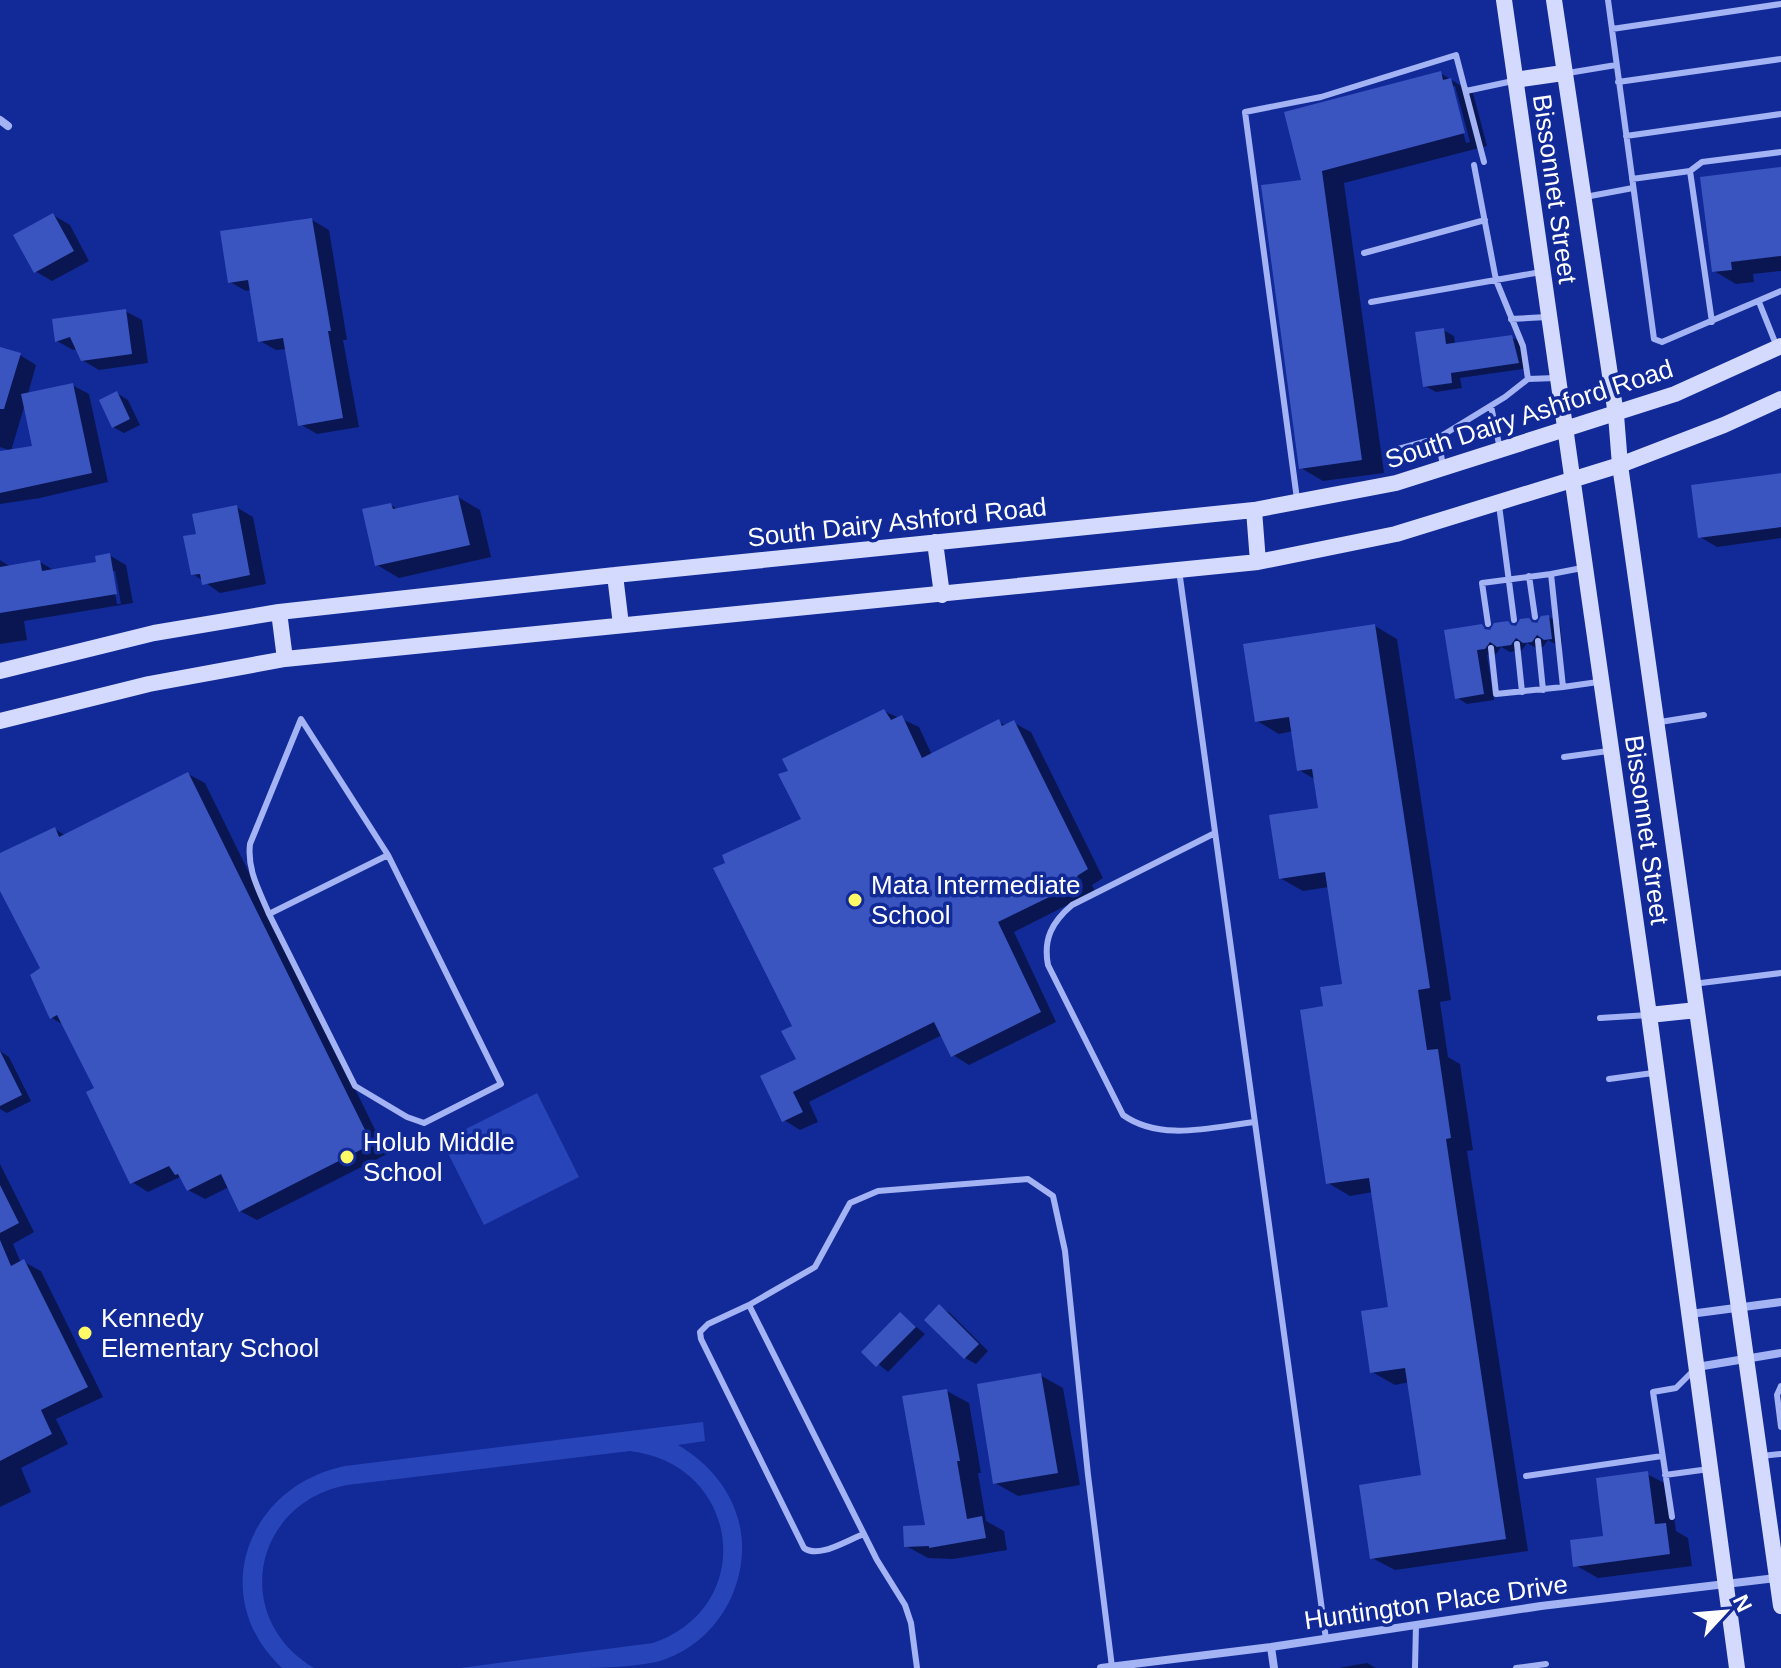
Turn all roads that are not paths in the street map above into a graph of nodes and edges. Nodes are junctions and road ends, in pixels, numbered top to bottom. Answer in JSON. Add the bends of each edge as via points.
{"nodes":[{"id":1,"x":1504,"y":0,"type":"edge"},
{"id":2,"x":1554,"y":0,"type":"edge"},
{"id":3,"x":1608,"y":0,"type":"edge"},
{"id":4,"x":1781,"y":4,"type":"edge"},
{"id":5,"x":1612,"y":29,"type":"junction"},
{"id":6,"x":1781,"y":59,"type":"edge"},
{"id":7,"x":1616,"y":65,"type":"junction"},
{"id":8,"x":1563,"y":73,"type":"junction"},
{"id":9,"x":1515,"y":80,"type":"junction"},
{"id":10,"x":1618,"y":82,"type":"junction"},
{"id":11,"x":1466,"y":91,"type":"junction"},
{"id":12,"x":1781,"y":114,"type":"edge"},
{"id":13,"x":0,"y":120,"type":"edge"},
{"id":14,"x":8,"y":126,"type":"dead end"},
{"id":15,"x":1626,"y":136,"type":"junction"},
{"id":16,"x":1781,"y":152,"type":"edge"},
{"id":17,"x":1484,"y":162,"type":"dead end"},
{"id":18,"x":1474,"y":165,"type":"dead end"},
{"id":19,"x":1690,"y":171,"type":"junction"},
{"id":20,"x":1632,"y":179,"type":"junction"},
{"id":21,"x":1633,"y":188,"type":"junction"},
{"id":22,"x":1583,"y":197,"type":"junction"},
{"id":23,"x":1485,"y":220,"type":"junction"},
{"id":24,"x":1364,"y":253,"type":"dead end"},
{"id":25,"x":1542,"y":272,"type":"junction"},
{"id":26,"x":1496,"y":280,"type":"junction"},
{"id":27,"x":1781,"y":291,"type":"edge"},
{"id":28,"x":1371,"y":302,"type":"dead end"},
{"id":29,"x":1759,"y":302,"type":"junction"},
{"id":30,"x":1548,"y":317,"type":"junction"},
{"id":31,"x":1511,"y":319,"type":"junction"},
{"id":32,"x":1712,"y":322,"type":"junction"},
{"id":33,"x":1780,"y":352,"type":"edge"},
{"id":34,"x":1557,"y":378,"type":"junction"},
{"id":35,"x":1528,"y":379,"type":"junction"},
{"id":36,"x":1781,"y":399,"type":"edge"},
{"id":37,"x":1491,"y":406,"type":"junction"},
{"id":38,"x":1616,"y":415,"type":"junction"},
{"id":39,"x":1565,"y":430,"type":"junction"},
{"id":40,"x":1438,"y":438,"type":"junction"},
{"id":41,"x":1500,"y":450,"type":"junction"},
{"id":42,"x":1391,"y":451,"type":"dead end"},
{"id":43,"x":1620,"y":465,"type":"junction"},
{"id":44,"x":1443,"y":468,"type":"junction"},
{"id":45,"x":1573,"y":479,"type":"junction"},
{"id":46,"x":1499,"y":501,"type":"junction"},
{"id":47,"x":1297,"y":503,"type":"junction"},
{"id":48,"x":1254,"y":510,"type":"junction"},
{"id":49,"x":935,"y":542,"type":"junction"},
{"id":50,"x":1258,"y":562,"type":"junction"},
{"id":51,"x":1585,"y":568,"type":"junction"},
{"id":52,"x":1179,"y":570,"type":"junction"},
{"id":53,"x":1551,"y":574,"type":"junction"},
{"id":54,"x":615,"y":575,"type":"junction"},
{"id":55,"x":1529,"y":576,"type":"junction"},
{"id":56,"x":1509,"y":579,"type":"junction"},
{"id":57,"x":942,"y":595,"type":"junction"},
{"id":58,"x":279,"y":612,"type":"junction"},
{"id":59,"x":1535,"y":617,"type":"dead end"},
{"id":60,"x":1514,"y":620,"type":"dead end"},
{"id":61,"x":1488,"y":624,"type":"dead end"},
{"id":62,"x":621,"y":625,"type":"junction"},
{"id":63,"x":1538,"y":641,"type":"dead end"},
{"id":64,"x":1517,"y":644,"type":"dead end"},
{"id":65,"x":1491,"y":648,"type":"dead end"},
{"id":66,"x":285,"y":659,"type":"junction"},
{"id":67,"x":0,"y":671,"type":"edge"},
{"id":68,"x":1601,"y":682,"type":"junction"},
{"id":69,"x":1563,"y":687,"type":"junction"},
{"id":70,"x":1543,"y":690,"type":"junction"},
{"id":71,"x":1522,"y":692,"type":"junction"},
{"id":72,"x":1704,"y":715,"type":"dead end"},
{"id":73,"x":0,"y":721,"type":"edge"},
{"id":74,"x":1656,"y":722,"type":"junction"},
{"id":75,"x":1611,"y":751,"type":"junction"},
{"id":76,"x":1564,"y":757,"type":"dead end"},
{"id":77,"x":1215,"y":833,"type":"junction"},
{"id":78,"x":388,"y":855,"type":"junction"},
{"id":79,"x":269,"y":914,"type":"junction"},
{"id":80,"x":1781,"y":973,"type":"edge"},
{"id":81,"x":1693,"y":984,"type":"junction"},
{"id":82,"x":1697,"y":1010,"type":"junction"},
{"id":83,"x":1649,"y":1015,"type":"junction"},
{"id":84,"x":1600,"y":1018,"type":"dead end"},
{"id":85,"x":1657,"y":1073,"type":"junction"},
{"id":86,"x":1609,"y":1079,"type":"dead end"},
{"id":87,"x":1255,"y":1122,"type":"junction"},
{"id":88,"x":1781,"y":1302,"type":"edge"},
{"id":89,"x":749,"y":1305,"type":"junction"},
{"id":90,"x":1738,"y":1308,"type":"junction"},
{"id":91,"x":1690,"y":1314,"type":"junction"},
{"id":92,"x":1781,"y":1353,"type":"edge"},
{"id":93,"x":1746,"y":1359,"type":"junction"},
{"id":94,"x":1697,"y":1367,"type":"junction"},
{"id":95,"x":1781,"y":1386,"type":"edge"},
{"id":96,"x":1781,"y":1427,"type":"edge"},
{"id":97,"x":1781,"y":1454,"type":"edge"},
{"id":98,"x":1662,"y":1456,"type":"junction"},
{"id":99,"x":1761,"y":1456,"type":"junction"},
{"id":100,"x":1711,"y":1469,"type":"junction"},
{"id":101,"x":1665,"y":1475,"type":"junction"},
{"id":102,"x":1526,"y":1476,"type":"dead end"},
{"id":103,"x":1774,"y":1501,"type":"edge"},
{"id":104,"x":1672,"y":1517,"type":"dead end"},
{"id":105,"x":864,"y":1534,"type":"junction"},
{"id":106,"x":1778,"y":1554,"type":"edge"},
{"id":107,"x":1777,"y":1578,"type":"junction"},
{"id":108,"x":1726,"y":1584,"type":"junction"},
{"id":109,"x":1781,"y":1606,"type":"edge"},
{"id":110,"x":1416,"y":1625,"type":"junction"},
{"id":111,"x":1326,"y":1639,"type":"junction"},
{"id":112,"x":1271,"y":1647,"type":"junction"},
{"id":113,"x":1546,"y":1664,"type":"dead end"},
{"id":114,"x":1112,"y":1667,"type":"edge"},
{"id":115,"x":917,"y":1668,"type":"edge"},
{"id":116,"x":1101,"y":1668,"type":"edge"},
{"id":117,"x":1274,"y":1668,"type":"edge"},
{"id":118,"x":1415,"y":1668,"type":"edge"},
{"id":119,"x":1516,"y":1668,"type":"edge"},
{"id":120,"x":1737,"y":1668,"type":"edge"}],
"edges":[{"from":1,"to":9,"type":"main road","name":"Bissonnet Street"},
{"from":2,"to":8,"type":"main road","name":"Bissonnet Street"},
{"from":3,"to":5,"type":"lane"},
{"from":4,"to":5,"type":"lane"},
{"from":5,"to":7,"type":"lane"},
{"from":6,"to":10,"type":"lane"},
{"from":7,"to":8,"type":"lane"},
{"from":7,"to":10,"type":"lane"},
{"from":8,"to":9,"type":"main road"},
{"from":8,"to":22,"type":"main road","name":"Bissonnet Street"},
{"from":9,"to":11,"type":"lane"},
{"from":9,"to":25,"type":"main road","name":"Bissonnet Street"},
{"from":10,"to":15,"type":"lane"},
{"from":11,"to":17,"type":"lane"},
{"from":11,"to":47,"type":"lane","via":[[1456,55],[1321,97],[1245,112]]},
{"from":12,"to":15,"type":"lane"},
{"from":13,"to":14,"type":"street"},
{"from":15,"to":20,"type":"lane"},
{"from":16,"to":19,"type":"lane","via":[[1702,162]]},
{"from":18,"to":23,"type":"lane"},
{"from":19,"to":20,"type":"lane"},
{"from":19,"to":32,"type":"lane"},
{"from":20,"to":21,"type":"lane"},
{"from":21,"to":22,"type":"lane"},
{"from":21,"to":32,"type":"lane","via":[[1654,339],[1662,342]]},
{"from":22,"to":38,"type":"main road","name":"Bissonnet Street"},
{"from":23,"to":24,"type":"lane"},
{"from":23,"to":26,"type":"lane"},
{"from":25,"to":26,"type":"lane"},
{"from":25,"to":30,"type":"main road","name":"Bissonnet Street"},
{"from":26,"to":28,"type":"lane"},
{"from":26,"to":31,"type":"lane"},
{"from":27,"to":29,"type":"lane"},
{"from":29,"to":32,"type":"lane"},
{"from":29,"to":33,"type":"lane"},
{"from":30,"to":31,"type":"lane"},
{"from":30,"to":34,"type":"main road","name":"Bissonnet Street"},
{"from":31,"to":35,"type":"lane","via":[[1523,346]]},
{"from":33,"to":38,"type":"main road","name":"South Dairy Ashford Road"},
{"from":34,"to":35,"type":"lane"},
{"from":34,"to":39,"type":"main road","name":"Bissonnet Street"},
{"from":35,"to":37,"type":"lane"},
{"from":36,"to":43,"type":"main road"},
{"from":37,"to":40,"type":"lane"},
{"from":37,"to":41,"type":"lane"},
{"from":38,"to":39,"type":"main road","name":"South Dairy Ashford Road"},
{"from":38,"to":43,"type":"main road","name":"Bissonnet Street"},
{"from":39,"to":41,"type":"main road","name":"South Dairy Ashford Road"},
{"from":39,"to":45,"type":"main road","name":"Bissonnet Street"},
{"from":40,"to":42,"type":"lane"},
{"from":40,"to":44,"type":"lane"},
{"from":41,"to":44,"type":"main road","name":"South Dairy Ashford Road"},
{"from":43,"to":45,"type":"main road"},
{"from":43,"to":74,"type":"main road","name":"Bissonnet Street"},
{"from":44,"to":47,"type":"main road","name":"South Dairy Ashford Road"},
{"from":45,"to":46,"type":"main road"},
{"from":45,"to":51,"type":"main road","name":"Bissonnet Street"},
{"from":46,"to":50,"type":"main road","via":[[1396,534]]},
{"from":46,"to":56,"type":"lane"},
{"from":47,"to":48,"type":"main road","name":"South Dairy Ashford Road"},
{"from":48,"to":49,"type":"main road","name":"South Dairy Ashford Road"},
{"from":48,"to":50,"type":"main road"},
{"from":49,"to":54,"type":"main road","name":"South Dairy Ashford Road"},
{"from":49,"to":57,"type":"main road"},
{"from":50,"to":52,"type":"main road"},
{"from":51,"to":53,"type":"lane"},
{"from":51,"to":68,"type":"main road","name":"Bissonnet Street"},
{"from":52,"to":57,"type":"main road"},
{"from":52,"to":77,"type":"lane"},
{"from":53,"to":55,"type":"lane"},
{"from":53,"to":69,"type":"lane"},
{"from":54,"to":58,"type":"main road","name":"South Dairy Ashford Road"},
{"from":54,"to":62,"type":"main road"},
{"from":55,"to":56,"type":"lane"},
{"from":55,"to":59,"type":"lane"},
{"from":56,"to":60,"type":"lane"},
{"from":56,"to":61,"type":"lane","via":[[1482,583]]},
{"from":57,"to":62,"type":"main road"},
{"from":58,"to":66,"type":"main road"},
{"from":58,"to":67,"type":"main road","name":"South Dairy Ashford Road","via":[[154,633]]},
{"from":62,"to":66,"type":"main road"},
{"from":63,"to":70,"type":"lane"},
{"from":64,"to":71,"type":"lane"},
{"from":65,"to":71,"type":"lane","via":[[1496,694]]},
{"from":66,"to":73,"type":"main road","via":[[149,684]]},
{"from":68,"to":69,"type":"lane"},
{"from":68,"to":75,"type":"main road","name":"Bissonnet Street"},
{"from":69,"to":70,"type":"lane"},
{"from":70,"to":71,"type":"lane"},
{"from":72,"to":74,"type":"lane"},
{"from":74,"to":81,"type":"main road","name":"Bissonnet Street"},
{"from":75,"to":76,"type":"lane"},
{"from":75,"to":83,"type":"main road","name":"Bissonnet Street"},
{"from":77,"to":87,"type":"lane"},
{"from":77,"to":87,"type":"lane","via":[[1072,905],[1058,917],[1045,949],[1048,965],[1123,1115],[1137,1125],[1176,1131]]},
{"from":78,"to":79,"type":"lane"},
{"from":78,"to":79,"type":"lane","via":[[301,719],[250,844],[251,874]]},
{"from":78,"to":79,"type":"lane","via":[[501,1084],[424,1123],[355,1086]]},
{"from":80,"to":81,"type":"lane"},
{"from":81,"to":82,"type":"main road","name":"Bissonnet Street"},
{"from":82,"to":83,"type":"main road"},
{"from":82,"to":90,"type":"main road","name":"Bissonnet Street"},
{"from":83,"to":84,"type":"lane"},
{"from":83,"to":85,"type":"main road","name":"Bissonnet Street"},
{"from":85,"to":86,"type":"lane"},
{"from":85,"to":91,"type":"main road","name":"Bissonnet Street"},
{"from":87,"to":111,"type":"lane"},
{"from":88,"to":90,"type":"street"},
{"from":89,"to":105,"type":"lane"},
{"from":89,"to":105,"type":"lane","via":[[708,1324],[701,1339],[804,1548],[817,1552]]},
{"from":89,"to":114,"type":"lane","via":[[815,1267],[850,1203],[878,1191],[1028,1179],[1053,1196],[1065,1251]]},
{"from":90,"to":91,"type":"street"},
{"from":90,"to":93,"type":"main road","name":"Bissonnet Street"},
{"from":91,"to":94,"type":"main road","name":"Bissonnet Street"},
{"from":92,"to":93,"type":"street"},
{"from":93,"to":94,"type":"street"},
{"from":93,"to":99,"type":"main road","name":"Bissonnet Street"},
{"from":94,"to":98,"type":"lane","via":[[1676,1388],[1653,1392]]},
{"from":94,"to":100,"type":"main road","name":"Bissonnet Street"},
{"from":95,"to":96,"type":"lane"},
{"from":97,"to":99,"type":"lane"},
{"from":98,"to":101,"type":"lane"},
{"from":98,"to":102,"type":"lane"},
{"from":99,"to":103,"type":"main road","name":"Bissonnet Street"},
{"from":100,"to":101,"type":"lane"},
{"from":100,"to":108,"type":"main road","name":"Bissonnet Street"},
{"from":101,"to":104,"type":"lane"},
{"from":103,"to":106,"type":"main road","name":"Bissonnet Street"},
{"from":105,"to":115,"type":"lane","via":[[905,1605]]},
{"from":106,"to":107,"type":"main road","name":"Bissonnet Street"},
{"from":107,"to":108,"type":"street","name":"Huntington Place Drive"},
{"from":107,"to":109,"type":"main road","name":"Bissonnet Street"},
{"from":108,"to":110,"type":"street","name":"Huntington Place Drive"},
{"from":108,"to":120,"type":"main road","name":"Bissonnet Street"},
{"from":110,"to":111,"type":"street","name":"Huntington Place Drive"},
{"from":110,"to":118,"type":"lane"},
{"from":111,"to":112,"type":"street","name":"Huntington Place Drive"},
{"from":112,"to":114,"type":"street","name":"Huntington Place Drive"},
{"from":112,"to":117,"type":"street"},
{"from":113,"to":119,"type":"lane"},
{"from":114,"to":116,"type":"street","name":"Huntington Place Drive"}]}
